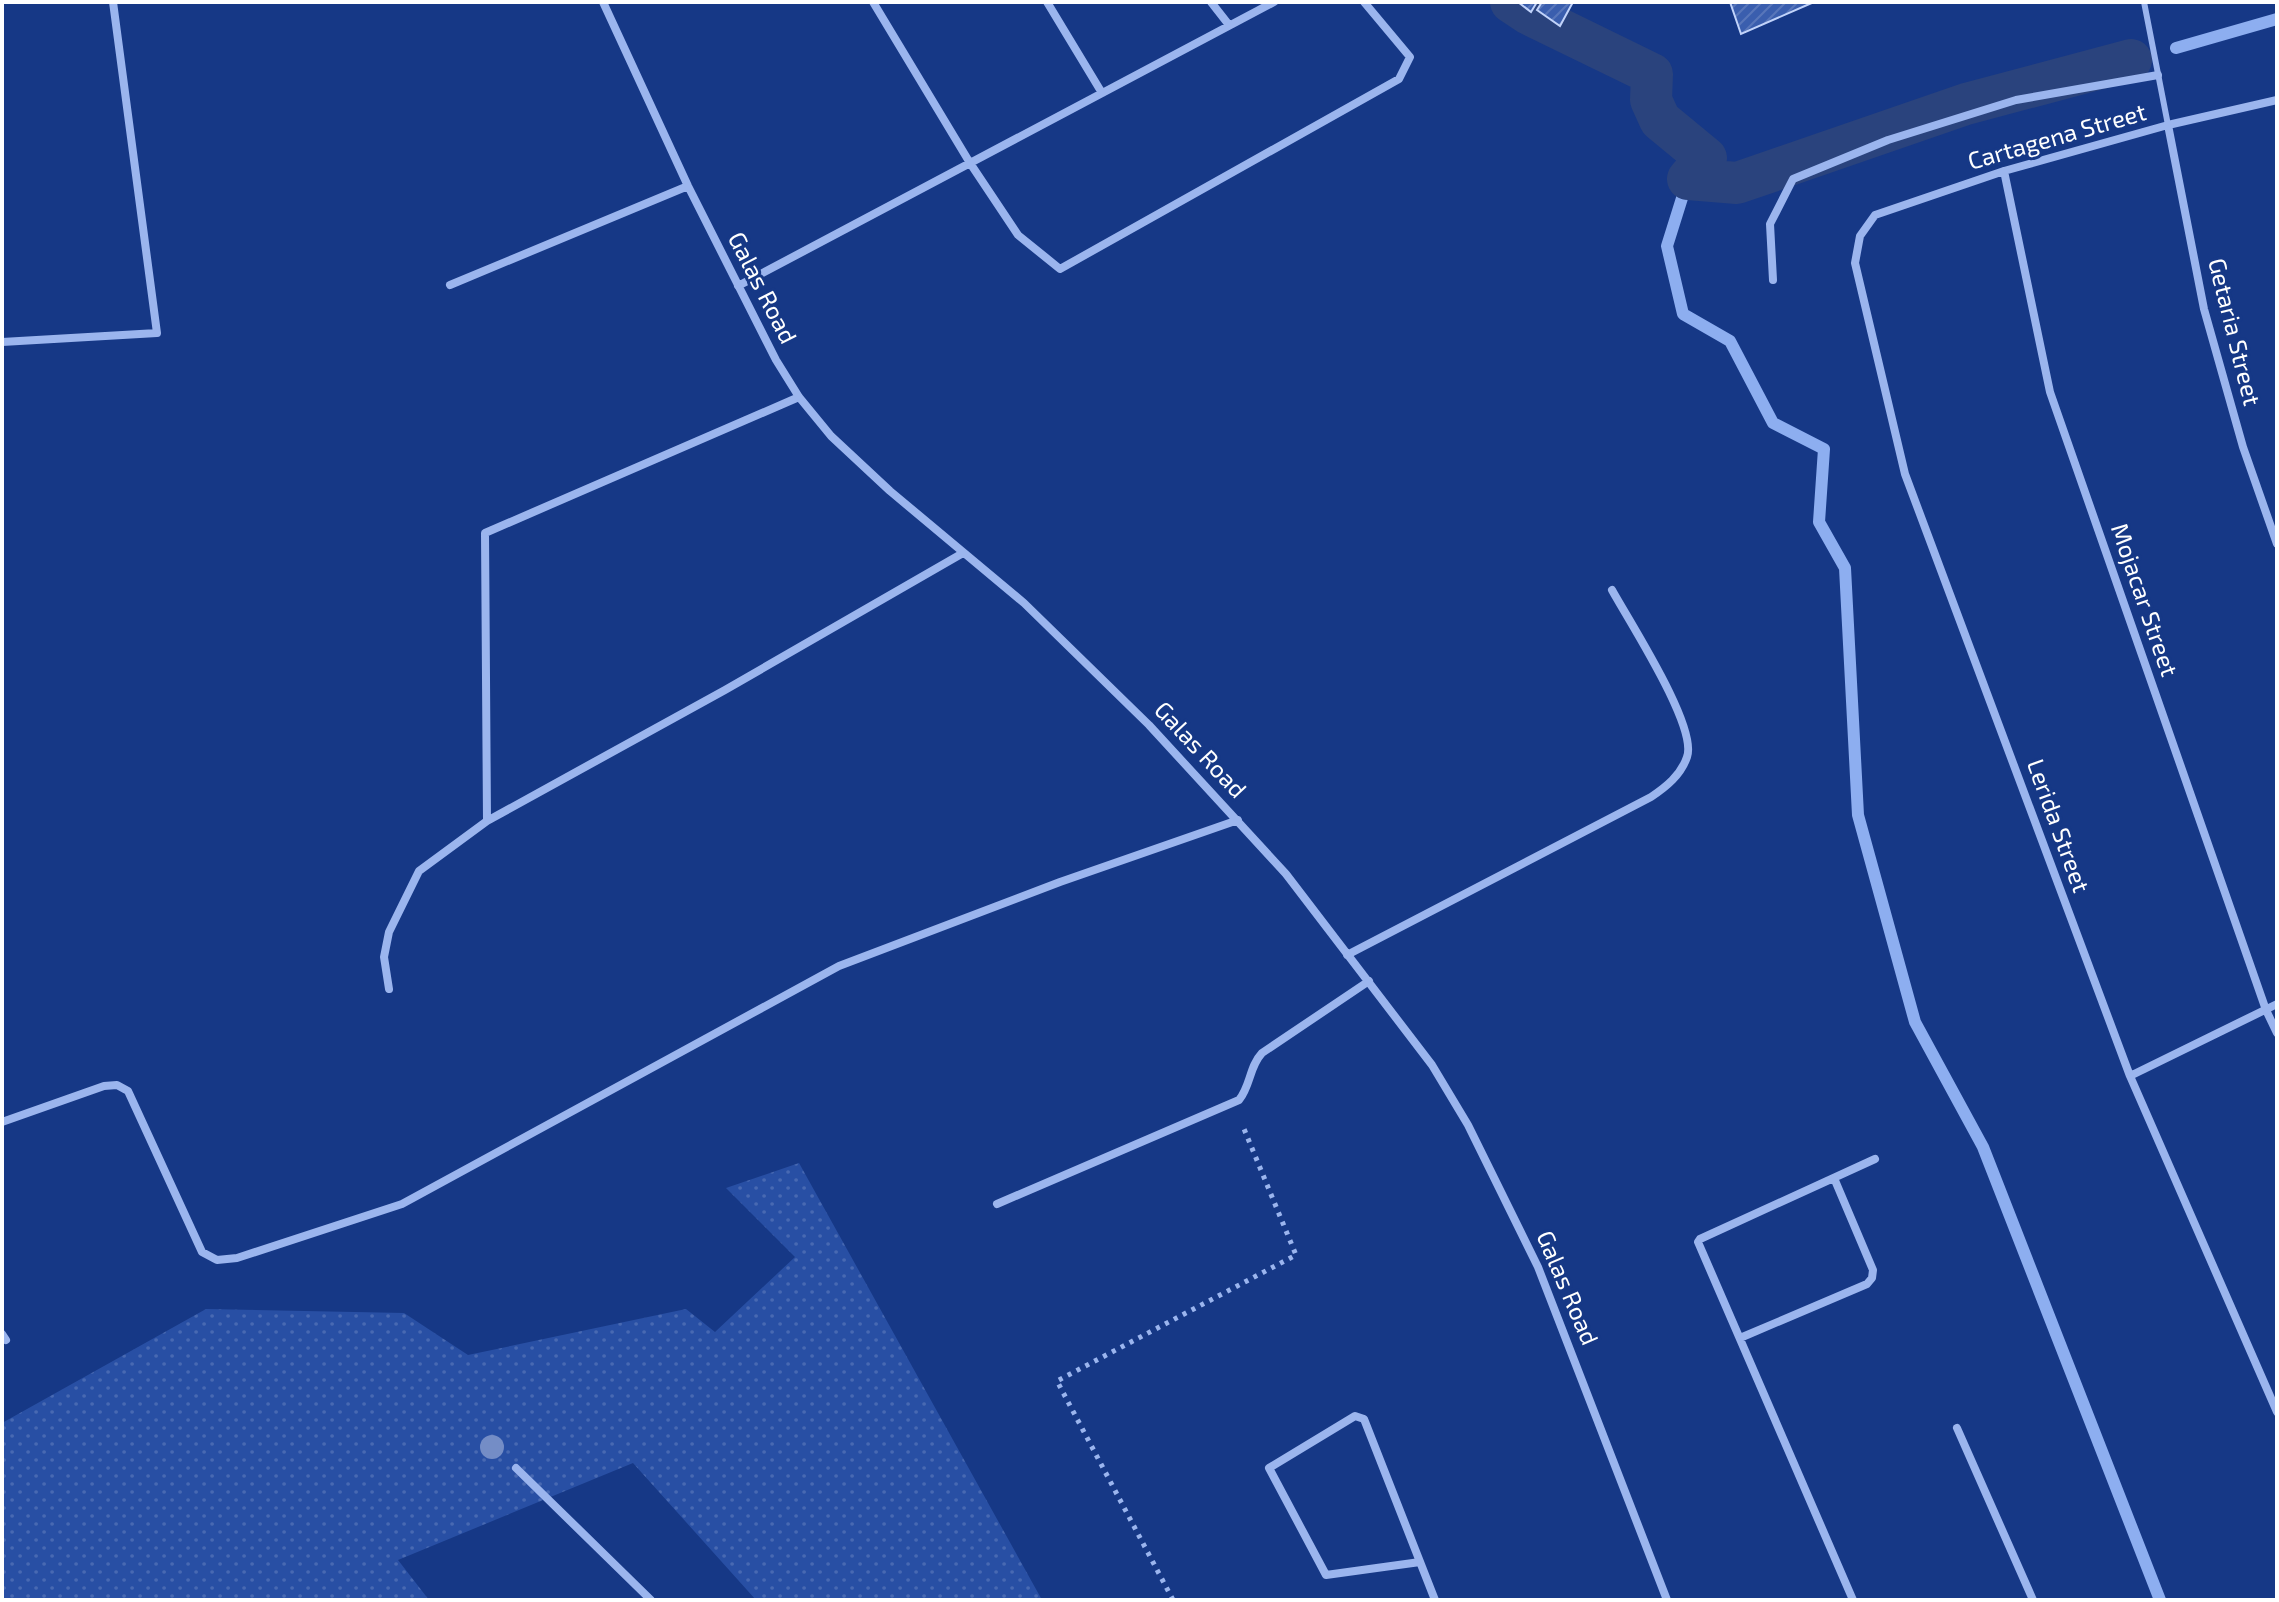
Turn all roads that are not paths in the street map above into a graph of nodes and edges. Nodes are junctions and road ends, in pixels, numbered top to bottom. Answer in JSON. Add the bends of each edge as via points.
{"nodes":[{"id":1,"x":113,"y":2,"type":"edge"},
{"id":2,"x":603,"y":2,"type":"edge"},
{"id":3,"x":873,"y":2,"type":"edge"},
{"id":4,"x":1047,"y":2,"type":"edge"},
{"id":5,"x":1211,"y":2,"type":"edge"},
{"id":6,"x":1274,"y":2,"type":"edge"},
{"id":7,"x":1364,"y":2,"type":"edge"},
{"id":8,"x":2144,"y":2,"type":"edge"},
{"id":9,"x":1229,"y":25,"type":"junction"},
{"id":10,"x":2158,"y":75,"type":"junction"},
{"id":11,"x":1102,"y":93,"type":"junction"},
{"id":12,"x":2277,"y":100,"type":"edge"},
{"id":13,"x":2168,"y":125,"type":"junction"},
{"id":14,"x":970,"y":163,"type":"junction"},
{"id":15,"x":2004,"y":171,"type":"junction"},
{"id":16,"x":688,"y":186,"type":"junction"},
{"id":17,"x":1860,"y":236,"type":"joint"},
{"id":18,"x":1773,"y":280,"type":"dead end"},
{"id":19,"x":450,"y":285,"type":"dead end"},
{"id":20,"x":738,"y":286,"type":"junction"},
{"id":21,"x":2,"y":342,"type":"edge"},
{"id":22,"x":799,"y":397,"type":"junction"},
{"id":23,"x":2277,"y":544,"type":"edge"},
{"id":24,"x":963,"y":553,"type":"junction"},
{"id":25,"x":1612,"y":590,"type":"dead end"},
{"id":26,"x":1238,"y":820,"type":"junction"},
{"id":27,"x":487,"y":821,"type":"junction"},
{"id":28,"x":1347,"y":955,"type":"junction"},
{"id":29,"x":1369,"y":981,"type":"junction"},
{"id":30,"x":389,"y":989,"type":"dead end"},
{"id":31,"x":2277,"y":1004,"type":"edge"},
{"id":32,"x":2266,"y":1010,"type":"junction"},
{"id":33,"x":2277,"y":1033,"type":"edge"},
{"id":34,"x":2130,"y":1076,"type":"junction"},
{"id":35,"x":2,"y":1122,"type":"edge"},
{"id":36,"x":1875,"y":1159,"type":"dead end"},
{"id":37,"x":1834,"y":1178,"type":"junction"},
{"id":38,"x":997,"y":1204,"type":"dead end"},
{"id":39,"x":1740,"y":1338,"type":"junction"},
{"id":40,"x":2277,"y":1412,"type":"edge"},
{"id":41,"x":1957,"y":1428,"type":"dead end"},
{"id":42,"x":516,"y":1468,"type":"dead end"},
{"id":43,"x":1420,"y":1562,"type":"junction"},
{"id":44,"x":651,"y":1600,"type":"edge"},
{"id":45,"x":1435,"y":1600,"type":"edge"},
{"id":46,"x":1667,"y":1600,"type":"edge"},
{"id":47,"x":1853,"y":1600,"type":"edge"},
{"id":48,"x":2033,"y":1600,"type":"edge"}],
"edges":[{"from":1,"to":21,"type":"street","via":[[157,333]]},
{"from":2,"to":16,"type":"street","name":"Galas Road"},
{"from":3,"to":14,"type":"street"},
{"from":4,"to":11,"type":"street"},
{"from":5,"to":9,"type":"street"},
{"from":6,"to":9,"type":"street"},
{"from":7,"to":14,"type":"street","via":[[1410,57],[1399,79],[1060,269],[1018,235]]},
{"from":8,"to":10,"type":"lane"},
{"from":9,"to":11,"type":"street"},
{"from":10,"to":13,"type":"lane"},
{"from":10,"to":18,"type":"street","via":[[2016,100],[1888,140],[1793,179],[1770,224]]},
{"from":11,"to":14,"type":"street"},
{"from":12,"to":13,"type":"street","name":"Cartagena Street"},
{"from":13,"to":15,"type":"street","name":"Cartagena Street"},
{"from":13,"to":23,"type":"street","name":"Getaria Street","via":[[2208,323]]},
{"from":14,"to":20,"type":"street"},
{"from":15,"to":17,"type":"street","name":"Cartagena Street","via":[[1875,215]]},
{"from":15,"to":32,"type":"street","name":"Mojacar Street","via":[[2050,392]]},
{"from":16,"to":19,"type":"street"},
{"from":16,"to":20,"type":"street","name":"Galas Road"},
{"from":17,"to":34,"type":"street","name":"Lerida Street","via":[[1855,263],[1905,474]]},
{"from":20,"to":22,"type":"street","name":"Galas Road"},
{"from":22,"to":24,"type":"street","name":"Galas Road","via":[[831,436]]},
{"from":22,"to":27,"type":"street","via":[[485,533]]},
{"from":24,"to":26,"type":"street","name":"Galas Road","via":[[1074,650]]},
{"from":24,"to":27,"type":"street"},
{"from":25,"to":28,"type":"street","via":[[1681,714],[1689,740],[1679,772],[1651,797]]},
{"from":26,"to":28,"type":"street","name":"Galas Road"},
{"from":26,"to":35,"type":"street","via":[[839,966],[402,1204],[237,1258],[217,1260],[202,1252],[128,1091],[104,1086]]},
{"from":27,"to":30,"type":"street","via":[[419,871],[389,932],[384,957]]},
{"from":28,"to":29,"type":"street","name":"Galas Road"},
{"from":29,"to":38,"type":"street","via":[[1262,1053],[1244,1094],[1233,1103]]},
{"from":29,"to":46,"type":"street","name":"Galas Road","via":[[1432,1065],[1507,1201],[1538,1267]]},
{"from":31,"to":32,"type":"street"},
{"from":32,"to":33,"type":"street","name":"Mojacar Street"},
{"from":32,"to":34,"type":"street"},
{"from":34,"to":40,"type":"street","name":"Lerida Street"},
{"from":36,"to":37,"type":"street"},
{"from":37,"to":39,"type":"street","via":[[1872,1278]]},
{"from":37,"to":39,"type":"street","via":[[1698,1242]]},
{"from":39,"to":47,"type":"street"},
{"from":41,"to":48,"type":"street"},
{"from":42,"to":44,"type":"street"},
{"from":43,"to":43,"type":"street","via":[[1360,1416],[1269,1468],[1326,1575]]},
{"from":43,"to":45,"type":"street"}]}
